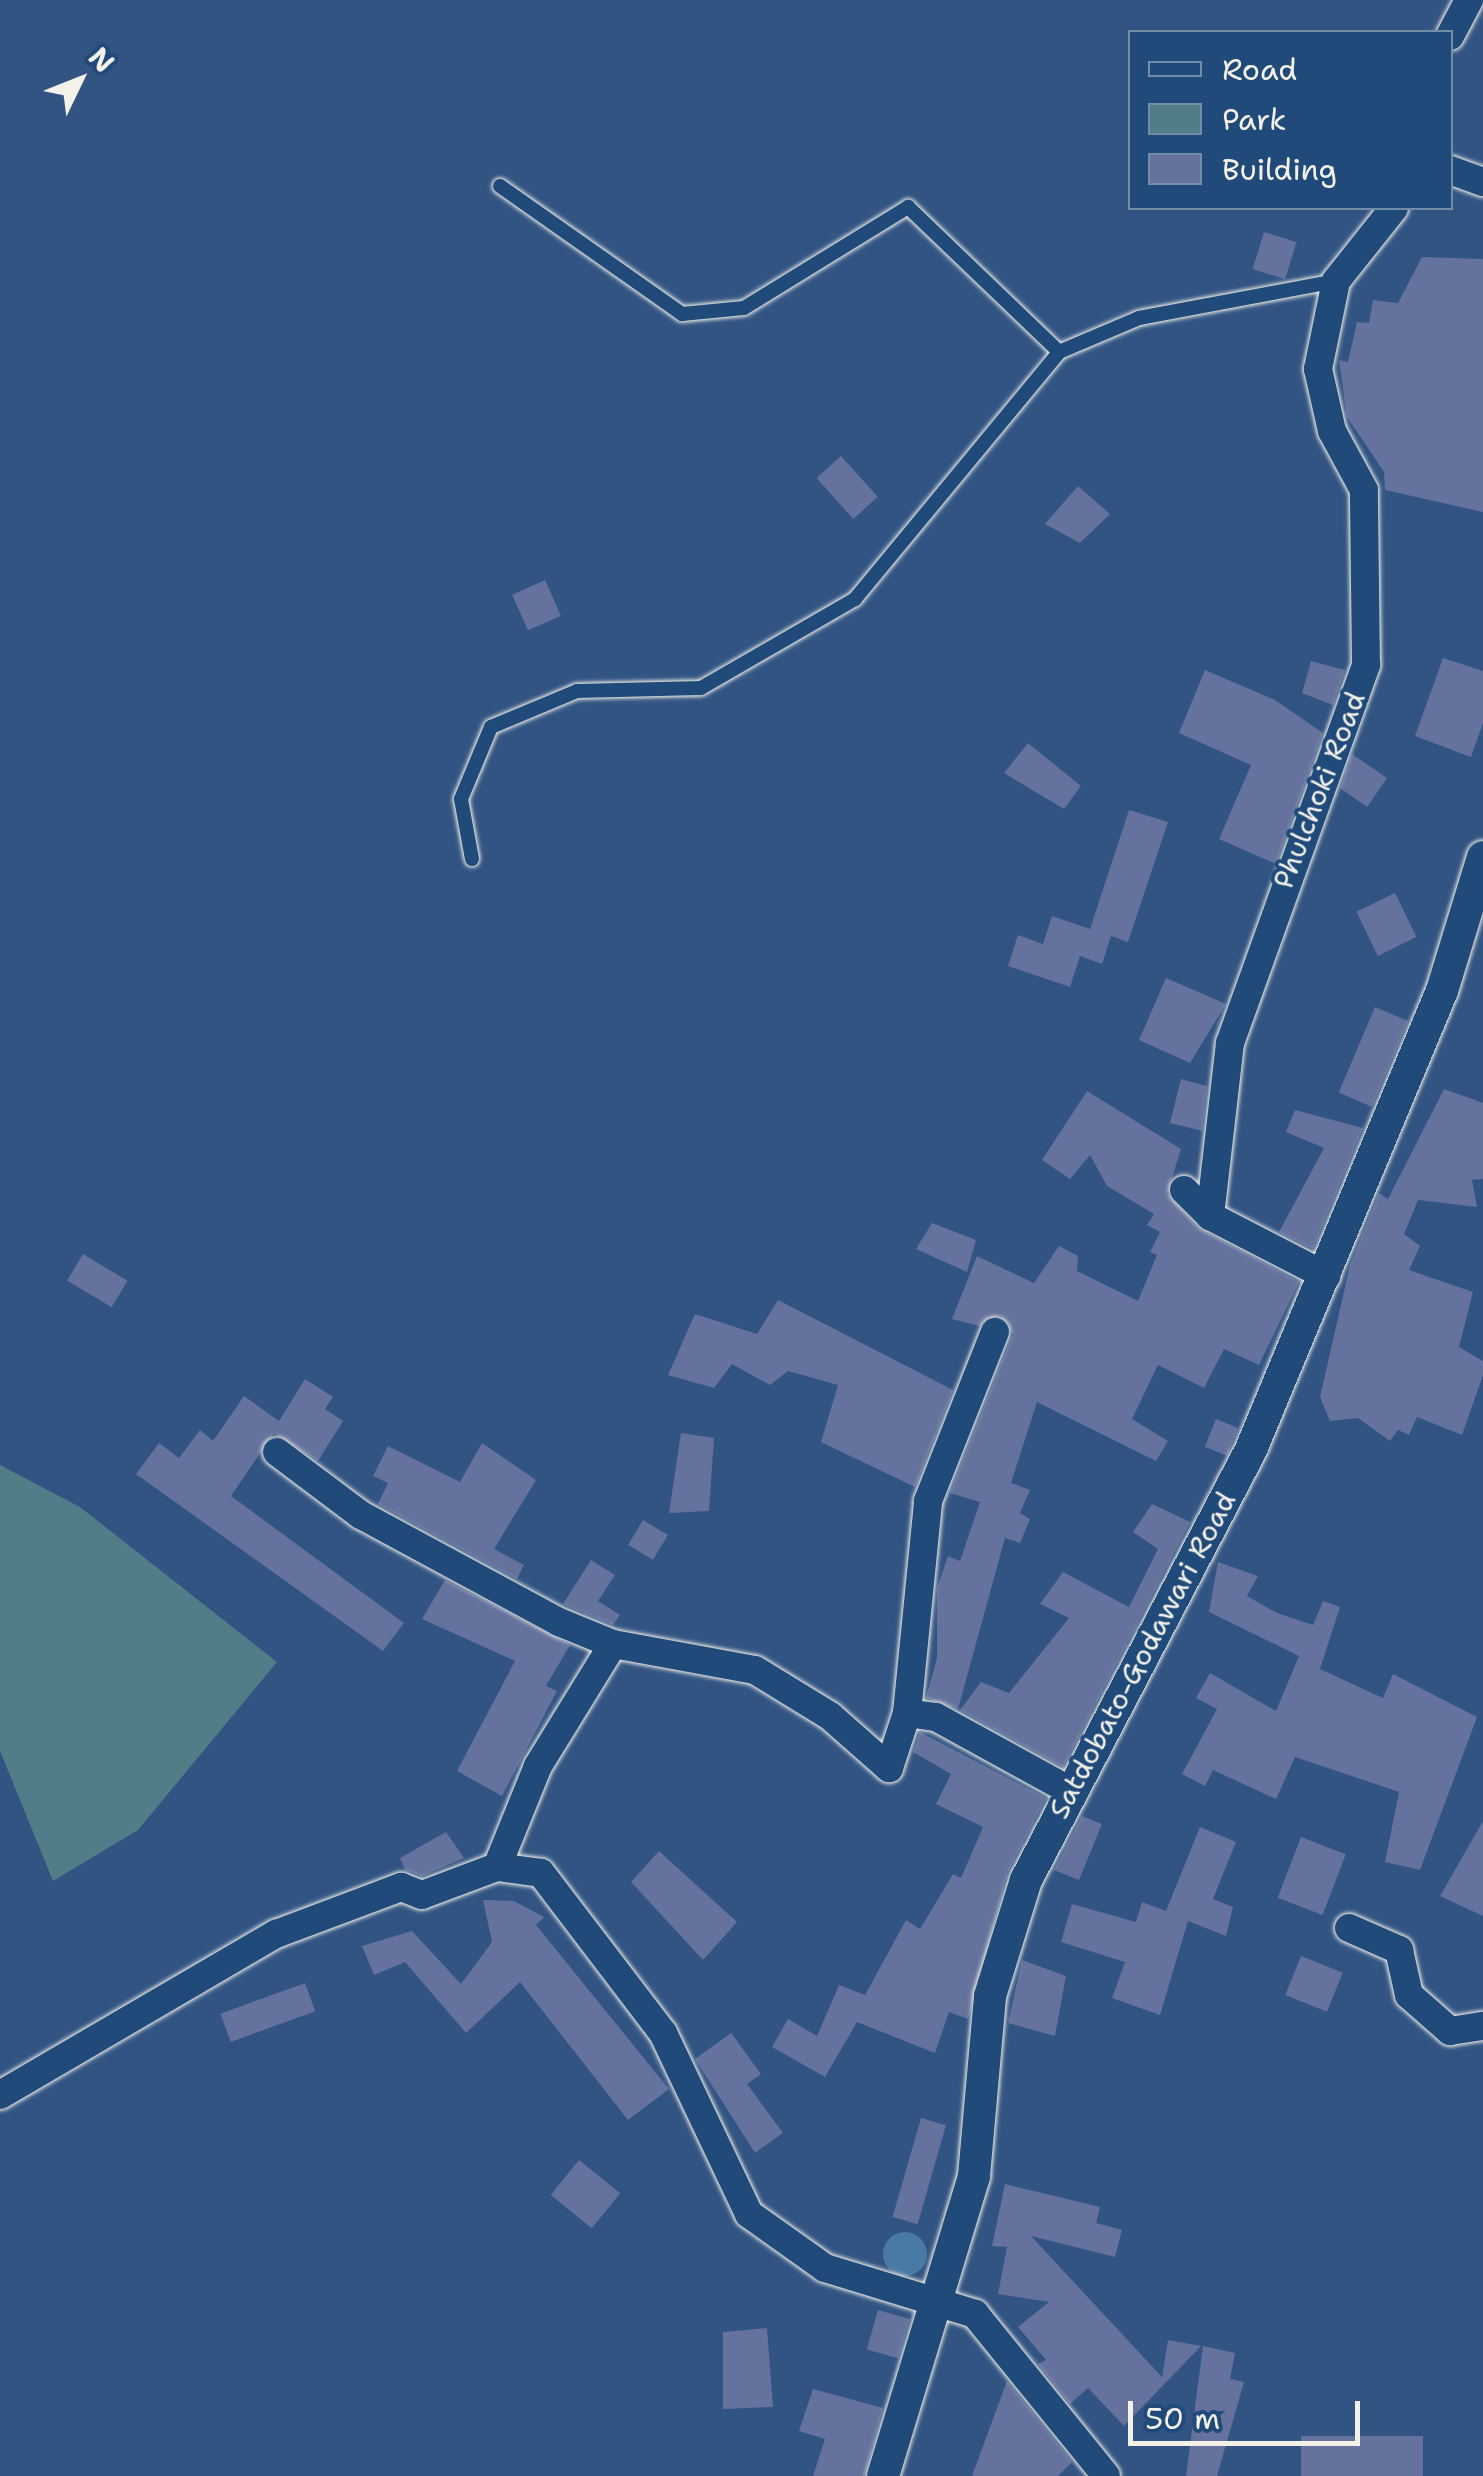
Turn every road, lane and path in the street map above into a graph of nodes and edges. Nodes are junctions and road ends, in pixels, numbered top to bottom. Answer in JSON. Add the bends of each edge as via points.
{"nodes":[{"id":1,"x":1446,"y":0,"type":"edge"},
{"id":2,"x":1469,"y":0,"type":"edge"},
{"id":3,"x":1450,"y":30,"type":"edge"},
{"id":4,"x":1453,"y":32,"type":"edge"},
{"id":5,"x":1453,"y":171,"type":"edge"},
{"id":6,"x":1483,"y":182,"type":"edge"},
{"id":7,"x":500,"y":186,"type":"dead end"},
{"id":8,"x":1392,"y":210,"type":"edge"},
{"id":9,"x":1336,"y":281,"type":"junction"},
{"id":10,"x":1059,"y":352,"type":"junction"},
{"id":11,"x":1483,"y":857,"type":"edge"},
{"id":12,"x":472,"y":858,"type":"dead end"},
{"id":13,"x":1184,"y":1190,"type":"dead end"},
{"id":14,"x":1210,"y":1216,"type":"junction"},
{"id":15,"x":1326,"y":1276,"type":"junction"},
{"id":16,"x":995,"y":1332,"type":"dead end"},
{"id":17,"x":277,"y":1452,"type":"dead end"},
{"id":18,"x":612,"y":1644,"type":"junction"},
{"id":19,"x":907,"y":1713,"type":"junction"},
{"id":20,"x":1067,"y":1789,"type":"junction"},
{"id":21,"x":497,"y":1867,"type":"junction"},
{"id":22,"x":1349,"y":1928,"type":"dead end"},
{"id":23,"x":1483,"y":2026,"type":"edge"},
{"id":24,"x":0,"y":2096,"type":"edge"},
{"id":25,"x":940,"y":2298,"type":"junction"},
{"id":26,"x":883,"y":2476,"type":"edge"},
{"id":27,"x":1106,"y":2476,"type":"edge"}],
"edges":[{"from":1,"to":3,"type":"street"},
{"from":2,"to":4,"type":"street"},
{"from":5,"to":6,"type":"street"},
{"from":7,"to":10,"type":"lane","via":[[682,314],[744,308],[908,207]]},
{"from":8,"to":9,"type":"street","name":"Phulchoki Road"},
{"from":9,"to":10,"type":"lane","via":[[1139,318]]},
{"from":9,"to":14,"type":"street","name":"Phulchoki Road","via":[[1318,369],[1332,431],[1364,490],[1366,664],[1230,1043]]},
{"from":10,"to":12,"type":"lane","via":[[855,599],[701,688],[577,692],[491,727],[461,799]]},
{"from":11,"to":15,"type":"street","name":"Satdobato-Godawari Road","via":[[1442,991]]},
{"from":13,"to":14,"type":"street"},
{"from":14,"to":15,"type":"street"},
{"from":15,"to":20,"type":"street","name":"Satdobato-Godawari Road","via":[[1173,1610]]},
{"from":16,"to":19,"type":"street","via":[[928,1501]]},
{"from":17,"to":18,"type":"street","via":[[361,1515]]},
{"from":18,"to":19,"type":"street","via":[[756,1670],[830,1716],[889,1768]]},
{"from":18,"to":21,"type":"street","via":[[538,1766]]},
{"from":19,"to":20,"type":"street","via":[[936,1717]]},
{"from":20,"to":25,"type":"street","name":"Satdobato-Godawari Road","via":[[994,1981],[974,2176]]},
{"from":21,"to":24,"type":"street","via":[[422,1896],[401,1887],[276,1934]]},
{"from":21,"to":25,"type":"street","via":[[541,1874],[664,2033],[761,2226],[825,2268]]},
{"from":22,"to":23,"type":"street","via":[[1399,1950],[1409,1995],[1450,2030]]},
{"from":25,"to":26,"type":"street","name":"Satdobato-Godawari Road"},
{"from":25,"to":27,"type":"street","via":[[975,2314]]}]}
